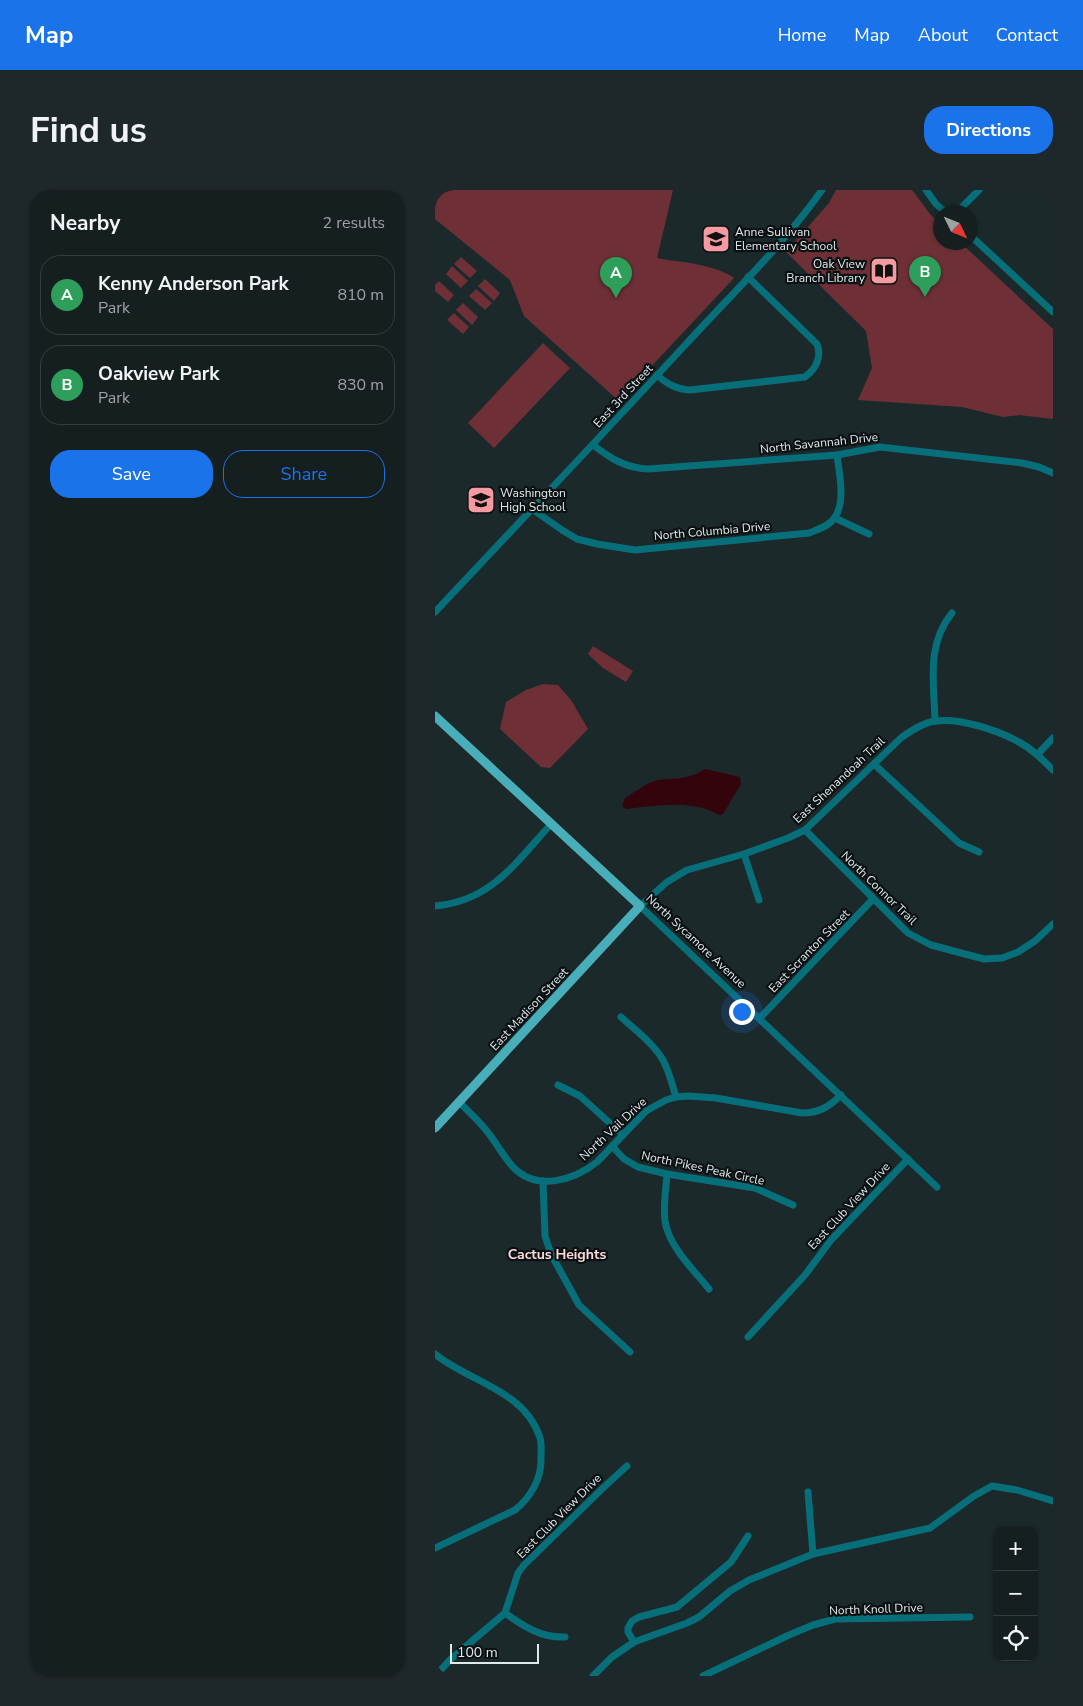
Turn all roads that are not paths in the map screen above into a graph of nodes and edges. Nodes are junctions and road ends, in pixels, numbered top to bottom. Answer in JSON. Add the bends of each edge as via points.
{"nodes":[{"id":1,"x":822,"y":190,"type":"edge"},
{"id":2,"x":926,"y":190,"type":"edge"},
{"id":3,"x":979,"y":190,"type":"edge"},
{"id":4,"x":937,"y":205,"type":"edge"},
{"id":5,"x":964,"y":205,"type":"edge"},
{"id":6,"x":978,"y":242,"type":"edge"},
{"id":7,"x":748,"y":277,"type":"junction"},
{"id":8,"x":1053,"y":312,"type":"edge"},
{"id":9,"x":657,"y":375,"type":"junction"},
{"id":10,"x":593,"y":444,"type":"junction"},
{"id":11,"x":837,"y":455,"type":"junction"},
{"id":12,"x":1053,"y":473,"type":"edge"},
{"id":13,"x":533,"y":509,"type":"junction"},
{"id":14,"x":835,"y":518,"type":"junction"},
{"id":15,"x":869,"y":534,"type":"dead end"},
{"id":16,"x":435,"y":612,"type":"edge"},
{"id":17,"x":952,"y":613,"type":"dead end"},
{"id":18,"x":435,"y":716,"type":"edge"},
{"id":19,"x":935,"y":721,"type":"junction"},
{"id":20,"x":1053,"y":738,"type":"edge"},
{"id":21,"x":1037,"y":755,"type":"junction"},
{"id":22,"x":874,"y":764,"type":"junction"},
{"id":23,"x":1053,"y":770,"type":"edge"},
{"id":24,"x":552,"y":823,"type":"junction"},
{"id":25,"x":805,"y":830,"type":"junction"},
{"id":26,"x":979,"y":852,"type":"dead end"},
{"id":27,"x":744,"y":854,"type":"junction"},
{"id":28,"x":873,"y":899,"type":"junction"},
{"id":29,"x":759,"y":900,"type":"dead end"},
{"id":30,"x":435,"y":906,"type":"edge"},
{"id":31,"x":641,"y":906,"type":"junction"},
{"id":32,"x":1053,"y":924,"type":"edge"},
{"id":33,"x":621,"y":1017,"type":"dead end"},
{"id":34,"x":760,"y":1018,"type":"junction"},
{"id":35,"x":558,"y":1085,"type":"dead end"},
{"id":36,"x":841,"y":1095,"type":"junction"},
{"id":37,"x":676,"y":1097,"type":"junction"},
{"id":38,"x":459,"y":1102,"type":"junction"},
{"id":39,"x":435,"y":1128,"type":"edge"},
{"id":40,"x":623,"y":1135,"type":"junction"},
{"id":41,"x":612,"y":1146,"type":"junction"},
{"id":42,"x":909,"y":1159,"type":"junction"},
{"id":43,"x":667,"y":1174,"type":"junction"},
{"id":44,"x":543,"y":1182,"type":"junction"},
{"id":45,"x":937,"y":1187,"type":"dead end"},
{"id":46,"x":793,"y":1205,"type":"dead end"},
{"id":47,"x":709,"y":1289,"type":"dead end"},
{"id":48,"x":748,"y":1337,"type":"dead end"},
{"id":49,"x":630,"y":1352,"type":"dead end"},
{"id":50,"x":435,"y":1354,"type":"edge"},
{"id":51,"x":627,"y":1466,"type":"dead end"},
{"id":52,"x":808,"y":1492,"type":"dead end"},
{"id":53,"x":1053,"y":1501,"type":"edge"},
{"id":54,"x":748,"y":1536,"type":"dead end"},
{"id":55,"x":435,"y":1548,"type":"edge"},
{"id":56,"x":813,"y":1554,"type":"junction"},
{"id":57,"x":505,"y":1613,"type":"junction"},
{"id":58,"x":970,"y":1617,"type":"dead end"},
{"id":59,"x":565,"y":1637,"type":"dead end"},
{"id":60,"x":634,"y":1642,"type":"junction"},
{"id":61,"x":435,"y":1676,"type":"edge"},
{"id":62,"x":593,"y":1676,"type":"edge"},
{"id":63,"x":703,"y":1676,"type":"edge"}],
"edges":[{"from":1,"to":7,"type":"street","name":"East 3rd Street"},
{"from":2,"to":4,"type":"street"},
{"from":3,"to":5,"type":"street"},
{"from":6,"to":8,"type":"street"},
{"from":7,"to":9,"type":"street","name":"East 3rd Street"},
{"from":7,"to":9,"type":"street","via":[[817,344],[818,360],[810,374],[690,390],[669,385]]},
{"from":9,"to":10,"type":"street","name":"East 3rd Street"},
{"from":10,"to":11,"type":"street","name":"North Savannah Drive","via":[[622,464],[648,469]]},
{"from":10,"to":13,"type":"street","name":"East 3rd Street"},
{"from":11,"to":12,"type":"street","name":"North Savannah Drive","via":[[880,447],[1022,463]]},
{"from":11,"to":14,"type":"street","via":[[840,505]]},
{"from":13,"to":14,"type":"street","name":"North Columbia Drive","via":[[577,539],[635,550],[809,533]]},
{"from":13,"to":16,"type":"street","name":"East 3rd Street"},
{"from":14,"to":15,"type":"street"},
{"from":17,"to":19,"type":"street","via":[[935,644]]},
{"from":18,"to":24,"type":"main road","name":"North Sycamore Avenue"},
{"from":19,"to":21,"type":"street","name":"East Shenandoah Trail","via":[[957,722],[998,733],[1018,741]]},
{"from":19,"to":22,"type":"street","name":"East Shenandoah Trail","via":[[902,737]]},
{"from":20,"to":21,"type":"street"},
{"from":21,"to":23,"type":"street","name":"East Shenandoah Trail"},
{"from":22,"to":25,"type":"street","name":"East Shenandoah Trail"},
{"from":22,"to":26,"type":"street","via":[[959,843]]},
{"from":24,"to":30,"type":"street","via":[[489,888],[467,899]]},
{"from":24,"to":31,"type":"main road","name":"North Sycamore Avenue"},
{"from":25,"to":27,"type":"street","name":"East Shenandoah Trail"},
{"from":25,"to":28,"type":"street","name":"North Connor Trail"},
{"from":27,"to":29,"type":"street"},
{"from":27,"to":31,"type":"street","name":"East Shenandoah Trail","via":[[687,870],[667,882]]},
{"from":28,"to":32,"type":"street","name":"North Connor Trail","via":[[908,933],[923,942],[984,959],[1002,958],[1018,952]]},
{"from":28,"to":34,"type":"street","name":"East Scranton Street"},
{"from":31,"to":34,"type":"street","name":"North Sycamore Avenue"},
{"from":31,"to":38,"type":"main road","name":"East Madison Street"},
{"from":33,"to":37,"type":"street","via":[[662,1058]]},
{"from":34,"to":36,"type":"street","name":"North Sycamore Avenue"},
{"from":35,"to":40,"type":"street","via":[[580,1096]]},
{"from":36,"to":37,"type":"street","name":"North Vail Drive","via":[[824,1109],[813,1113],[699,1097]]},
{"from":36,"to":42,"type":"street","name":"North Sycamore Avenue"},
{"from":37,"to":40,"type":"street","name":"North Vail Drive","via":[[646,1112]]},
{"from":38,"to":39,"type":"main road","name":"East Madison Street"},
{"from":38,"to":44,"type":"street","via":[[486,1129],[513,1167]]},
{"from":40,"to":41,"type":"street","name":"North Vail Drive"},
{"from":41,"to":43,"type":"street","name":"North Pikes Peak Circle","via":[[624,1159],[638,1167]]},
{"from":41,"to":44,"type":"street","name":"North Vail Drive","via":[[581,1173],[561,1181]]},
{"from":42,"to":45,"type":"street","name":"North Sycamore Avenue"},
{"from":42,"to":48,"type":"street","name":"East Club View Drive","via":[[831,1240],[805,1275]]},
{"from":43,"to":46,"type":"street","name":"North Pikes Peak Circle","via":[[755,1188]]},
{"from":43,"to":47,"type":"street","via":[[664,1210],[668,1234]]},
{"from":44,"to":49,"type":"street","via":[[545,1236],[551,1254],[579,1305]]},
{"from":50,"to":55,"type":"street","via":[[498,1390],[527,1415],[540,1439],[541,1461],[537,1481],[515,1510]]},
{"from":51,"to":57,"type":"street","name":"East Club View Drive","via":[[524,1565],[518,1573]]},
{"from":52,"to":56,"type":"street"},
{"from":53,"to":56,"type":"street","via":[[992,1486],[930,1528]]},
{"from":54,"to":60,"type":"street","via":[[731,1562],[677,1607],[632,1621],[628,1632]]},
{"from":56,"to":60,"type":"street","via":[[749,1580],[687,1623]]},
{"from":57,"to":59,"type":"street","via":[[522,1626]]},
{"from":57,"to":61,"type":"street"},
{"from":58,"to":63,"type":"street","name":"North Knoll Drive","via":[[835,1619],[789,1635]]},
{"from":60,"to":62,"type":"street","via":[[611,1657]]}]}
